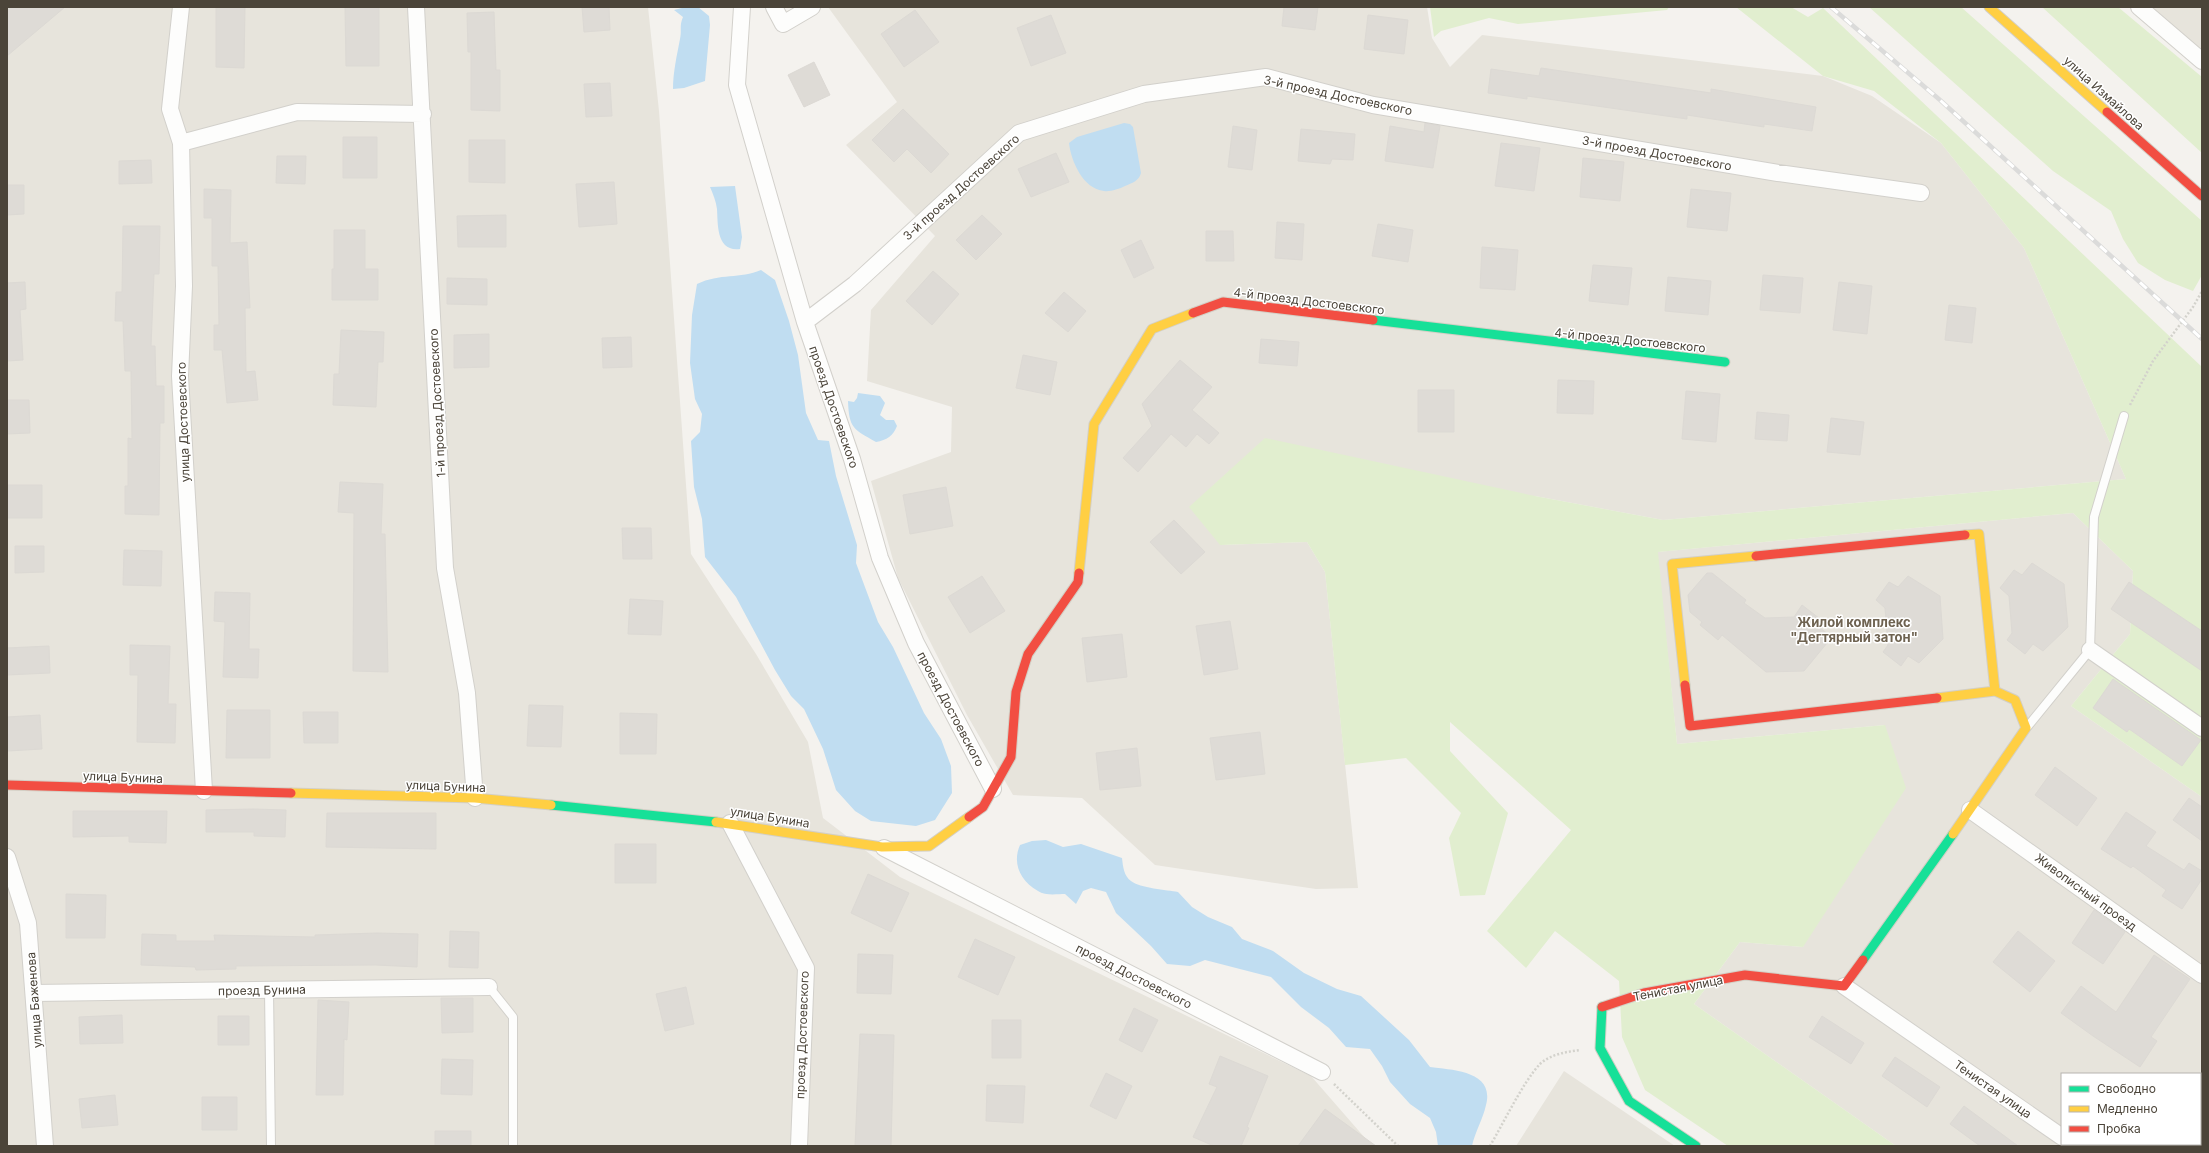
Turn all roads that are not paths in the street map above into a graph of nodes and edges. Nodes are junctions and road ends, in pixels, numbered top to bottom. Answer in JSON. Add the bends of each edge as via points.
{"nodes":[{"id":1,"x":182,"y":7,"type":"edge"},
{"id":2,"x":416,"y":7,"type":"edge"},
{"id":3,"x":742,"y":7,"type":"edge"},
{"id":4,"x":774,"y":7,"type":"edge"},
{"id":5,"x":812,"y":7,"type":"edge"},
{"id":6,"x":1989,"y":7,"type":"edge"},
{"id":7,"x":2139,"y":7,"type":"edge"},
{"id":8,"x":2202,"y":61,"type":"edge"},
{"id":9,"x":423,"y":114,"type":"junction"},
{"id":10,"x":181,"y":143,"type":"junction"},
{"id":11,"x":1921,"y":193,"type":"dead end"},
{"id":12,"x":2202,"y":196,"type":"edge"},
{"id":13,"x":805,"y":322,"type":"junction"},
{"id":14,"x":1725,"y":362,"type":"dead end"},
{"id":15,"x":2124,"y":416,"type":"road end"},
{"id":16,"x":2090,"y":650,"type":"junction"},
{"id":17,"x":1995,"y":691,"type":"junction"},
{"id":18,"x":2026,"y":728,"type":"junction"},
{"id":19,"x":2202,"y":728,"type":"edge"},
{"id":20,"x":7,"y":785,"type":"edge"},
{"id":21,"x":993,"y":789,"type":"junction"},
{"id":22,"x":204,"y":791,"type":"junction"},
{"id":23,"x":475,"y":798,"type":"junction"},
{"id":24,"x":1970,"y":810,"type":"junction"},
{"id":25,"x":730,"y":822,"type":"junction"},
{"id":26,"x":882,"y":847,"type":"junction"},
{"id":27,"x":7,"y":857,"type":"edge"},
{"id":28,"x":2202,"y":975,"type":"edge"},
{"id":29,"x":1844,"y":986,"type":"junction"},
{"id":30,"x":489,"y":987,"type":"joint"},
{"id":31,"x":269,"y":990,"type":"junction"},
{"id":32,"x":34,"y":993,"type":"junction"},
{"id":33,"x":1322,"y":1072,"type":"road end"},
{"id":34,"x":2061,"y":1136,"type":"edge"},
{"id":35,"x":46,"y":1146,"type":"edge"},
{"id":36,"x":271,"y":1146,"type":"edge"},
{"id":37,"x":513,"y":1146,"type":"edge"},
{"id":38,"x":799,"y":1146,"type":"edge"},
{"id":39,"x":1696,"y":1146,"type":"edge"}],
"edges":[{"from":1,"to":10,"type":"street","name":"улица Достоевского","via":[[170,109]]},
{"from":2,"to":9,"type":"street","name":"1-й проезд Достоевского"},
{"from":3,"to":13,"type":"street","name":"проезд Достоевского","via":[[737,85]]},
{"from":4,"to":5,"type":"street","via":[[783,24]]},
{"from":6,"to":12,"type":"street","name":"улица Измайлова"},
{"from":7,"to":8,"type":"street"},
{"from":9,"to":10,"type":"street","via":[[297,112]]},
{"from":9,"to":23,"type":"street","name":"1-й проезд Достоевского","via":[[445,568],[467,692]]},
{"from":10,"to":22,"type":"street","name":"улица Достоевского","via":[[184,286],[180,376]]},
{"from":11,"to":13,"type":"street","name":"3-й проезд Достоевского","via":[[1778,173],[1373,105],[1266,77],[1144,94],[1019,133],[855,284]]},
{"from":13,"to":21,"type":"street","name":"проезд Достоевского","via":[[852,459],[880,558],[916,643]]},
{"from":14,"to":21,"type":"street","name":"4-й проезд Достоевского","via":[[1223,302],[1152,329],[1094,424],[1078,582],[1028,654],[1016,692],[1011,757]]},
{"from":15,"to":16,"type":"lane","via":[[2094,517]]},
{"from":16,"to":18,"type":"lane"},
{"from":16,"to":19,"type":"street"},
{"from":17,"to":17,"type":"street","via":[[1979,534],[1672,564],[1690,726]]},
{"from":17,"to":18,"type":"street","via":[[2015,700]]},
{"from":18,"to":24,"type":"street"},
{"from":20,"to":22,"type":"street","name":"улица Бунина"},
{"from":21,"to":26,"type":"street","name":"4-й проезд Достоевского","via":[[983,807],[929,846]]},
{"from":22,"to":23,"type":"street","name":"улица Бунина"},
{"from":23,"to":25,"type":"street","name":"улица Бунина"},
{"from":24,"to":28,"type":"street","name":"Живописный проезд"},
{"from":24,"to":29,"type":"street"},
{"from":25,"to":26,"type":"street","name":"улица Бунина"},
{"from":25,"to":38,"type":"street","name":"проезд Достоевского","via":[[806,968]]},
{"from":26,"to":33,"type":"street","name":"проезд Достоевского"},
{"from":27,"to":32,"type":"street","name":"улица Баженова","via":[[28,923]]},
{"from":29,"to":34,"type":"street","name":"Тенистая улица"},
{"from":29,"to":39,"type":"street","name":"Тенистая улица","via":[[1746,975],[1644,993],[1601,1007],[1600,1048],[1629,1102]]},
{"from":30,"to":31,"type":"street","name":"проезд Бунина"},
{"from":30,"to":37,"type":"lane","via":[[513,1017]]},
{"from":31,"to":32,"type":"street","name":"проезд Бунина"},
{"from":31,"to":36,"type":"lane"},
{"from":32,"to":35,"type":"street","name":"улица Баженова"}]}
